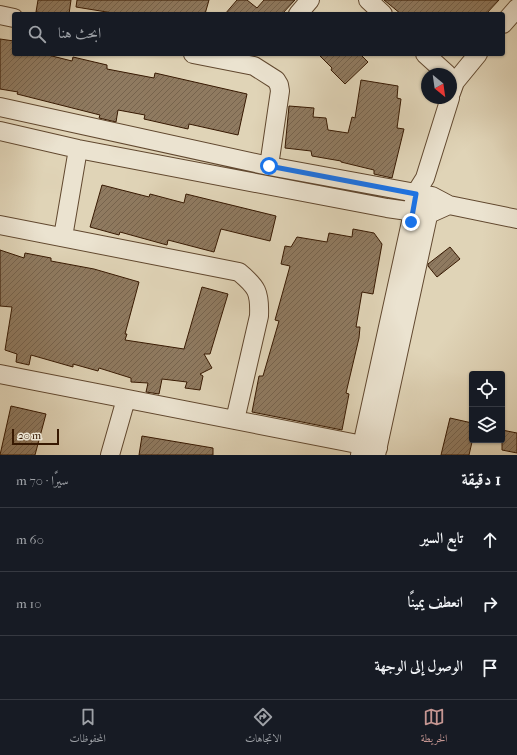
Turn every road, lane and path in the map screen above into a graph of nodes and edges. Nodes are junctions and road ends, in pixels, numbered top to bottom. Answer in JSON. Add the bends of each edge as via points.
{"nodes":[{"id":1,"x":310,"y":0,"type":"edge"},
{"id":2,"x":368,"y":0,"type":"edge"},
{"id":3,"x":517,"y":8,"type":"edge"},
{"id":4,"x":300,"y":12,"type":"edge"},
{"id":5,"x":381,"y":12,"type":"edge"},
{"id":6,"x":0,"y":15,"type":"edge"},
{"id":7,"x":12,"y":18,"type":"edge"},
{"id":8,"x":505,"y":22,"type":"edge"},
{"id":9,"x":215,"y":56,"type":"edge"},
{"id":10,"x":427,"y":56,"type":"edge"},
{"id":11,"x":476,"y":56,"type":"edge"},
{"id":12,"x":259,"y":60,"type":"edge"},
{"id":13,"x":437,"y":68,"type":"edge"},
{"id":14,"x":457,"y":78,"type":"edge"},
{"id":15,"x":446,"y":104,"type":"edge"},
{"id":16,"x":0,"y":107,"type":"edge"},
{"id":17,"x":0,"y":131,"type":"edge"},
{"id":18,"x":78,"y":149,"type":"junction"},
{"id":19,"x":269,"y":166,"type":"junction"},
{"id":20,"x":424,"y":195,"type":"junction"},
{"id":21,"x":450,"y":205,"type":"junction"},
{"id":22,"x":421,"y":213,"type":"junction"},
{"id":23,"x":517,"y":219,"type":"edge"},
{"id":24,"x":0,"y":225,"type":"edge"},
{"id":25,"x":63,"y":237,"type":"junction"},
{"id":26,"x":0,"y":377,"type":"edge"},
{"id":27,"x":126,"y":399,"type":"junction"},
{"id":28,"x":235,"y":420,"type":"junction"},
{"id":29,"x":369,"y":451,"type":"edge"},
{"id":30,"x":110,"y":455,"type":"edge"}],
"edges":[{"from":1,"to":4,"type":"street"},
{"from":2,"to":5,"type":"street"},
{"from":3,"to":8,"type":"street"},
{"from":6,"to":7,"type":"street"},
{"from":9,"to":12,"type":"street"},
{"from":10,"to":13,"type":"street"},
{"from":11,"to":14,"type":"street"},
{"from":12,"to":19,"type":"street","via":[[276,80],[280,91]]},
{"from":15,"to":20,"type":"street","via":[[425,178]]},
{"from":16,"to":19,"type":"street"},
{"from":17,"to":18,"type":"street"},
{"from":18,"to":22,"type":"street"},
{"from":18,"to":25,"type":"street"},
{"from":19,"to":20,"type":"street"},
{"from":20,"to":21,"type":"street"},
{"from":20,"to":22,"type":"street"},
{"from":21,"to":22,"type":"street"},
{"from":21,"to":23,"type":"street"},
{"from":22,"to":29,"type":"street"},
{"from":24,"to":25,"type":"street"},
{"from":25,"to":28,"type":"street","via":[[239,272],[253,284],[259,299],[259,316]]},
{"from":26,"to":27,"type":"street"},
{"from":27,"to":28,"type":"street"},
{"from":27,"to":30,"type":"street"},
{"from":28,"to":29,"type":"street"}]}
